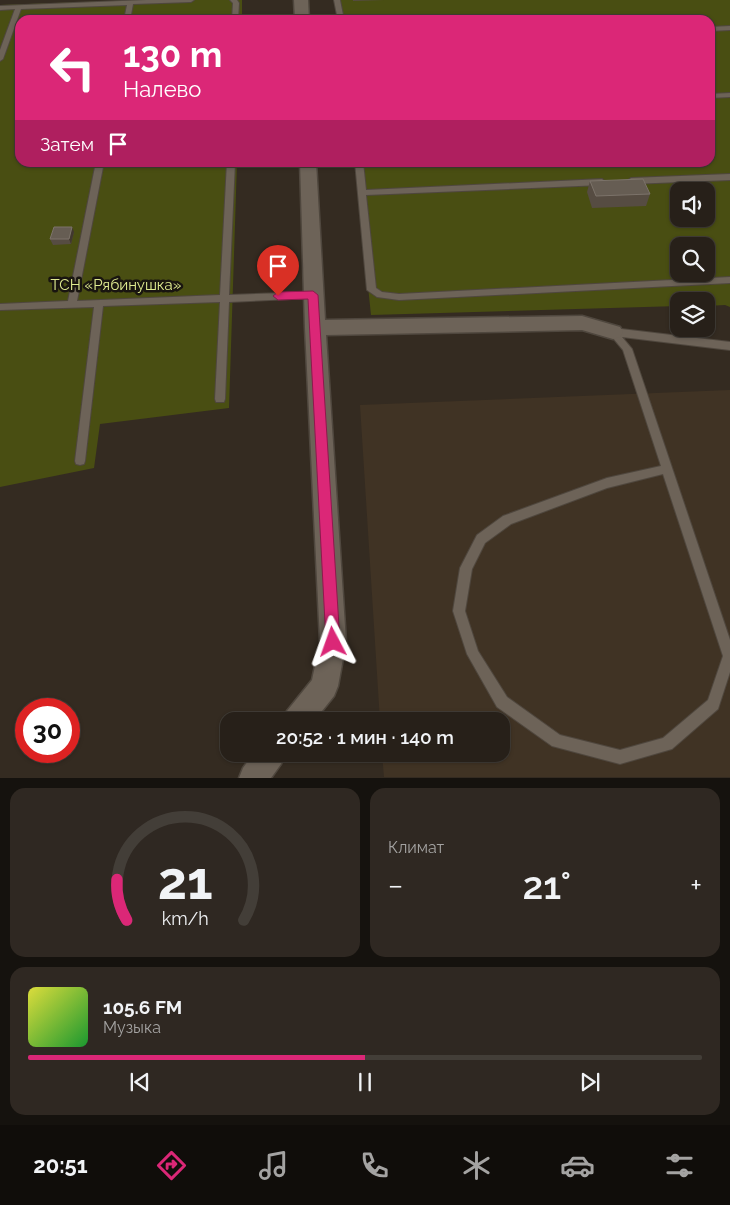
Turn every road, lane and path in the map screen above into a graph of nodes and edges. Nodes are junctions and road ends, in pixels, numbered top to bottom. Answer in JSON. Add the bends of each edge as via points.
{"nodes":[{"id":1,"x":192,"y":0,"type":"edge"},
{"id":2,"x":233,"y":0,"type":"edge"},
{"id":3,"x":301,"y":0,"type":"edge"},
{"id":4,"x":337,"y":0,"type":"edge"},
{"id":5,"x":130,"y":4,"type":"junction"},
{"id":6,"x":18,"y":7,"type":"junction"},
{"id":7,"x":0,"y":8,"type":"edge"},
{"id":8,"x":15,"y":15,"type":"edge"},
{"id":9,"x":128,"y":15,"type":"edge"},
{"id":10,"x":236,"y":15,"type":"edge"},
{"id":11,"x":302,"y":15,"type":"edge"},
{"id":12,"x":339,"y":15,"type":"edge"},
{"id":13,"x":15,"y":16,"type":"edge"},
{"id":14,"x":730,"y":28,"type":"edge"},
{"id":15,"x":715,"y":29,"type":"edge"},
{"id":16,"x":0,"y":59,"type":"edge"},
{"id":17,"x":730,"y":95,"type":"edge"},
{"id":18,"x":715,"y":96,"type":"edge"},
{"id":19,"x":99,"y":167,"type":"edge"},
{"id":20,"x":230,"y":167,"type":"edge"},
{"id":21,"x":308,"y":167,"type":"edge"},
{"id":22,"x":359,"y":167,"type":"edge"},
{"id":23,"x":730,"y":176,"type":"edge"},
{"id":24,"x":611,"y":182,"type":"edge"},
{"id":25,"x":621,"y":182,"type":"edge"},
{"id":26,"x":362,"y":193,"type":"junction"},
{"id":27,"x":730,"y":280,"type":"edge"},
{"id":28,"x":313,"y":295,"type":"junction"},
{"id":29,"x":226,"y":298,"type":"junction"},
{"id":30,"x":99,"y":303,"type":"junction"},
{"id":31,"x":72,"y":304,"type":"junction"},
{"id":32,"x":0,"y":307,"type":"edge"},
{"id":33,"x":314,"y":328,"type":"junction"},
{"id":34,"x":614,"y":332,"type":"junction"},
{"id":35,"x":730,"y":346,"type":"edge"},
{"id":36,"x":220,"y":399,"type":"dead end"},
{"id":37,"x":80,"y":461,"type":"dead end"},
{"id":38,"x":667,"y":469,"type":"junction"},
{"id":39,"x":304,"y":712,"type":"edge"},
{"id":40,"x":266,"y":762,"type":"edge"},
{"id":41,"x":253,"y":778,"type":"edge"}],
"edges":[{"from":1,"to":5,"type":"lane"},
{"from":2,"to":10,"type":"lane"},
{"from":3,"to":11,"type":"street"},
{"from":4,"to":12,"type":"lane"},
{"from":5,"to":6,"type":"lane"},
{"from":5,"to":9,"type":"lane"},
{"from":6,"to":7,"type":"lane"},
{"from":6,"to":8,"type":"lane"},
{"from":13,"to":16,"type":"lane"},
{"from":14,"to":15,"type":"lane"},
{"from":17,"to":18,"type":"lane"},
{"from":19,"to":31,"type":"lane"},
{"from":20,"to":29,"type":"lane"},
{"from":21,"to":28,"type":"street"},
{"from":22,"to":26,"type":"lane"},
{"from":23,"to":25,"type":"lane"},
{"from":24,"to":26,"type":"lane"},
{"from":26,"to":27,"type":"lane","via":[[372,290],[380,295],[398,298]]},
{"from":28,"to":29,"type":"lane"},
{"from":28,"to":33,"type":"street"},
{"from":29,"to":30,"type":"lane"},
{"from":29,"to":36,"type":"lane"},
{"from":30,"to":31,"type":"lane"},
{"from":30,"to":37,"type":"lane"},
{"from":31,"to":32,"type":"lane"},
{"from":33,"to":34,"type":"street","via":[[582,323]]},
{"from":33,"to":39,"type":"street","via":[[333,642],[324,686]]},
{"from":34,"to":35,"type":"lane"},
{"from":34,"to":38,"type":"lane","via":[[627,348]]},
{"from":38,"to":38,"type":"lane","via":[[607,483],[507,520],[481,539],[466,568],[459,611],[473,654],[502,702],[557,741],[620,757],[667,744],[713,704],[729,656]]},
{"from":40,"to":41,"type":"street"}]}
